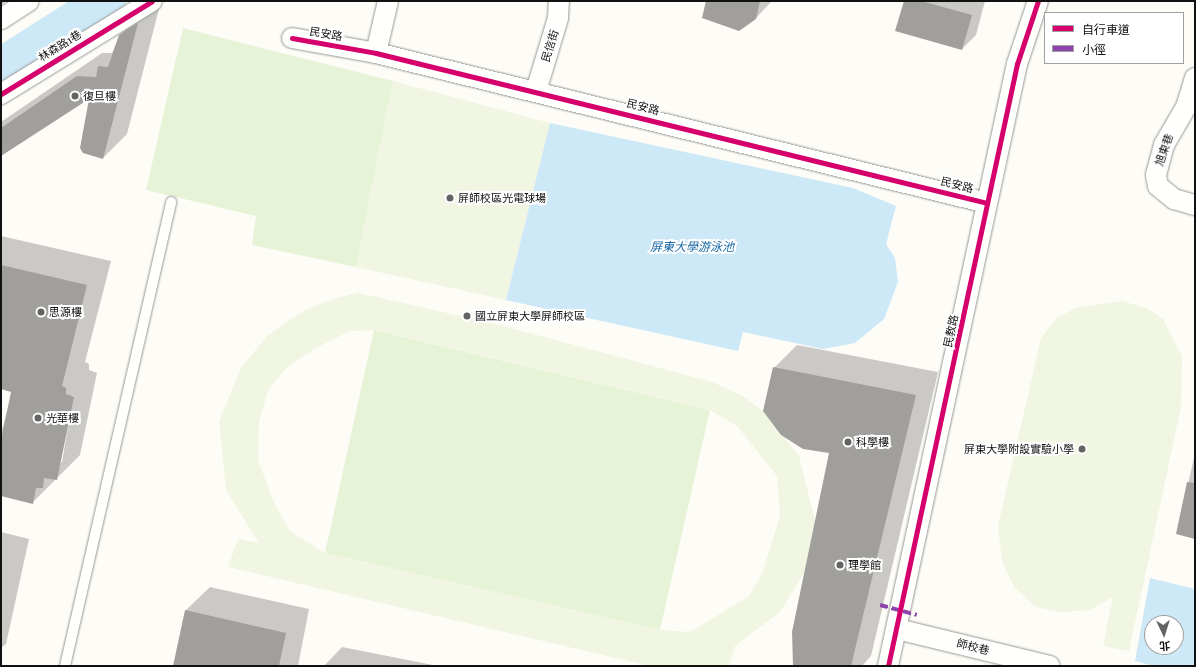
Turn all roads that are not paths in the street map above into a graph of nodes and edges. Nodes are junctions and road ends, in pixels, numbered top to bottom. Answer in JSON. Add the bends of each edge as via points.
{"nodes":[{"id":1,"x":29,"y":1,"type":"edge"},
{"id":2,"x":152,"y":1,"type":"edge"},
{"id":3,"x":388,"y":1,"type":"edge"},
{"id":4,"x":559,"y":1,"type":"edge"},
{"id":5,"x":1038,"y":1,"type":"edge"},
{"id":6,"x":1,"y":18,"type":"edge"},
{"id":7,"x":292,"y":38,"type":"dead end"},
{"id":8,"x":376,"y":53,"type":"junction"},
{"id":9,"x":1195,"y":78,"type":"edge"},
{"id":10,"x":536,"y":91,"type":"junction"},
{"id":11,"x":1,"y":94,"type":"edge"},
{"id":12,"x":171,"y":202,"type":"dead end"},
{"id":13,"x":987,"y":203,"type":"junction"},
{"id":14,"x":1195,"y":205,"type":"edge"},
{"id":15,"x":897,"y":629,"type":"junction"},
{"id":16,"x":65,"y":666,"type":"edge"},
{"id":17,"x":888,"y":666,"type":"edge"},
{"id":18,"x":1050,"y":666,"type":"edge"}],
"edges":[{"from":1,"to":6,"type":"street"},
{"from":2,"to":11,"type":"street","name":"林森路1巷"},
{"from":3,"to":8,"type":"street"},
{"from":4,"to":10,"type":"street","name":"民信街","via":[[558,18]]},
{"from":5,"to":13,"type":"street","name":"民教路","via":[[1017,64]]},
{"from":7,"to":8,"type":"street","name":"民安路"},
{"from":8,"to":10,"type":"street","name":"民安路"},
{"from":9,"to":14,"type":"street","name":"旭東巷","via":[[1186,107],[1164,145],[1156,175],[1158,186],[1174,199]]},
{"from":10,"to":13,"type":"street","name":"民安路"},
{"from":12,"to":16,"type":"lane"},
{"from":13,"to":15,"type":"street","name":"民教路"},
{"from":15,"to":17,"type":"street","name":"民教路"},
{"from":15,"to":18,"type":"street","name":"師校巷"}]}
